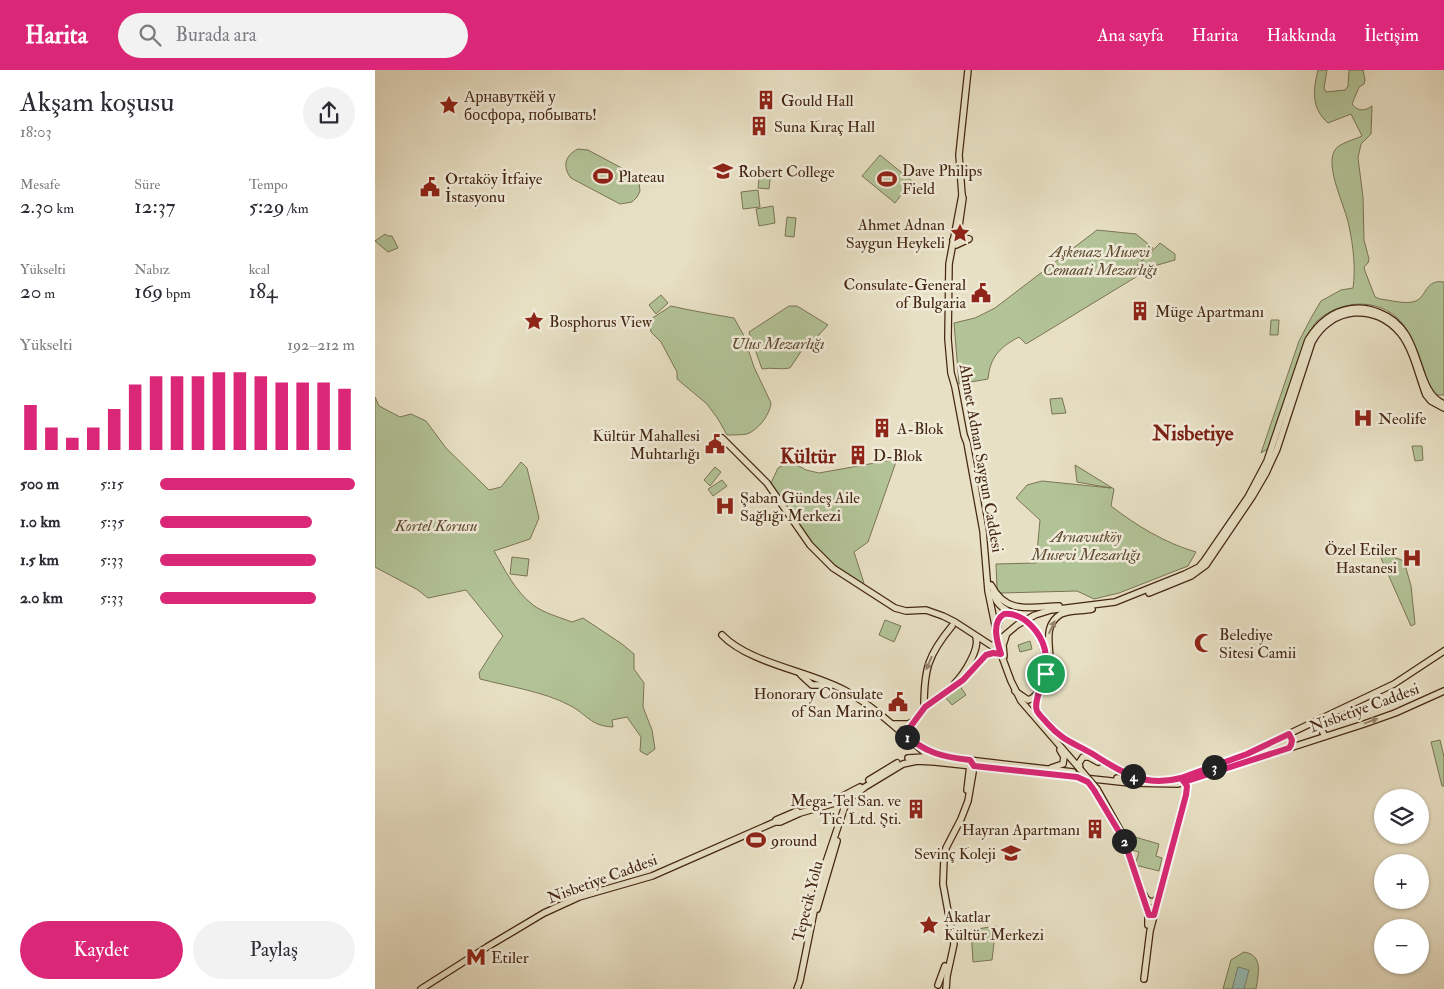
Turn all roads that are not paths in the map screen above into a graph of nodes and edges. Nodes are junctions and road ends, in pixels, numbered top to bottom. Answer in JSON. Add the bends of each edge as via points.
{"nodes":[{"id":1,"x":968,"y":70,"type":"edge"},
{"id":2,"x":1444,"y":404,"type":"edge"},
{"id":3,"x":1444,"y":408,"type":"edge"},
{"id":4,"x":723,"y":438,"type":"dead end"},
{"id":5,"x":987,"y":571,"type":"junction"},
{"id":6,"x":991,"y":585,"type":"junction"},
{"id":7,"x":1081,"y":607,"type":"junction"},
{"id":8,"x":1013,"y":614,"type":"junction"},
{"id":9,"x":952,"y":623,"type":"junction"},
{"id":10,"x":1008,"y":632,"type":"junction"},
{"id":11,"x":996,"y":634,"type":"junction"},
{"id":12,"x":722,"y":635,"type":"dead end"},
{"id":13,"x":976,"y":636,"type":"junction"},
{"id":14,"x":997,"y":642,"type":"junction"},
{"id":15,"x":1444,"y":651,"type":"edge"},
{"id":16,"x":1001,"y":654,"type":"junction"},
{"id":17,"x":1003,"y":661,"type":"junction"},
{"id":18,"x":1046,"y":674,"type":"junction"},
{"id":19,"x":1039,"y":690,"type":"junction"},
{"id":20,"x":1015,"y":691,"type":"junction"},
{"id":21,"x":1444,"y":691,"type":"edge"},
{"id":22,"x":945,"y":693,"type":"junction"},
{"id":23,"x":925,"y":707,"type":"junction"},
{"id":24,"x":1029,"y":711,"type":"junction"},
{"id":25,"x":1322,"y":718,"type":"junction"},
{"id":26,"x":914,"y":721,"type":"junction"},
{"id":27,"x":893,"y":724,"type":"junction"},
{"id":28,"x":905,"y":734,"type":"junction"},
{"id":29,"x":1289,"y":734,"type":"junction"},
{"id":30,"x":1325,"y":736,"type":"junction"},
{"id":31,"x":920,"y":748,"type":"junction"},
{"id":32,"x":1289,"y":748,"type":"junction"},
{"id":33,"x":918,"y":757,"type":"junction"},
{"id":34,"x":935,"y":758,"type":"junction"},
{"id":35,"x":971,"y":764,"type":"junction"},
{"id":36,"x":1045,"y":769,"type":"junction"},
{"id":37,"x":1080,"y":769,"type":"junction"},
{"id":38,"x":1199,"y":776,"type":"junction"},
{"id":39,"x":1077,"y":777,"type":"junction"},
{"id":40,"x":1146,"y":780,"type":"junction"},
{"id":41,"x":1183,"y":780,"type":"junction"},
{"id":42,"x":857,"y":792,"type":"junction"},
{"id":43,"x":1185,"y":801,"type":"junction"},
{"id":44,"x":844,"y":802,"type":"junction"},
{"id":45,"x":775,"y":822,"type":"junction"},
{"id":46,"x":1124,"y":840,"type":"junction"},
{"id":47,"x":830,"y":857,"type":"junction"},
{"id":48,"x":823,"y":878,"type":"junction"},
{"id":49,"x":1140,"y":886,"type":"junction"},
{"id":50,"x":1159,"y":895,"type":"junction"},
{"id":51,"x":1152,"y":915,"type":"junction"},
{"id":52,"x":952,"y":938,"type":"junction"},
{"id":53,"x":1144,"y":979,"type":"dead end"},
{"id":54,"x":937,"y":987,"type":"edge"},
{"id":55,"x":947,"y":987,"type":"edge"},
{"id":56,"x":421,"y":989,"type":"edge"},
{"id":57,"x":797,"y":989,"type":"edge"},
{"id":58,"x":801,"y":989,"type":"edge"}],
"edges":[{"from":1,"to":5,"type":"main road","name":"Ahmet Adnan Saygun Caddesi","via":[[959,155],[962,195],[949,264],[948,329],[954,382],[977,497]]},
{"from":2,"to":7,"type":"main road","via":[[1431,394],[1409,339],[1396,322],[1369,309],[1331,315],[1308,340],[1276,438],[1259,478],[1199,567],[1127,598]]},
{"from":18,"to":3,"type":"main road","one_way":true,"via":[[1049,630],[1061,615],[1121,604],[1191,576],[1209,561],[1266,473],[1312,342],[1331,320],[1346,314],[1364,313],[1393,325],[1404,339],[1426,395]]},
{"from":4,"to":9,"type":"main road","via":[[767,483],[810,545],[833,568],[895,608],[926,610]]},
{"from":5,"to":6,"type":"main road"},
{"from":5,"to":11,"type":"main road","name":"Ahmet Adnan Saygun Caddesi"},
{"from":6,"to":7,"type":"main road","via":[[1001,600],[1014,606]]},
{"from":6,"to":8,"type":"main road","via":[[997,603]]},
{"from":7,"to":10,"type":"main road","via":[[1042,613]]},
{"from":8,"to":11,"type":"main road","via":[[1000,617]]},
{"from":8,"to":18,"type":"main road","bridge":true,"via":[[1031,625],[1040,637],[1045,650]]},
{"from":9,"to":13,"type":"main road"},
{"from":9,"to":23,"type":"main road","one_way":true,"via":[[926,669]]},
{"from":10,"to":14,"type":"main road"},
{"from":10,"to":17,"type":"main road","via":[[1003,641]]},
{"from":11,"to":14,"type":"main road","name":"Ahmet Adnan Saygun Caddesi"},
{"from":12,"to":27,"type":"main road","via":[[738,648],[836,686]]},
{"from":13,"to":14,"type":"main road","via":[[992,646]]},
{"from":13,"to":22,"type":"main road","via":[[974,653],[958,681]]},
{"from":14,"to":16,"type":"main road","name":"Ahmet Adnan Saygun Caddesi"},
{"from":15,"to":25,"type":"main road","name":"Nisbetiye Caddesi","via":[[1394,684]]},
{"from":16,"to":17,"type":"main road","name":"Ahmet Adnan Saygun Caddesi"},
{"from":16,"to":22,"type":"main road","via":[[986,655],[963,680]]},
{"from":17,"to":20,"type":"main road","name":"Ahmet Adnan Saygun Caddesi"},
{"from":18,"to":19,"type":"main road"},
{"from":19,"to":20,"type":"main road","via":[[1028,700]]},
{"from":19,"to":40,"type":"main road","via":[[1037,709],[1059,735],[1119,770]]},
{"from":20,"to":24,"type":"main road","name":"Ahmet Adnan Saygun Caddesi"},
{"from":30,"to":21,"type":"main road","name":"Nisbetiye Caddesi","one_way":true,"via":[[1395,713]]},
{"from":22,"to":23,"type":"main road"},
{"from":23,"to":26,"type":"main road"},
{"from":24,"to":36,"type":"main road","via":[[1064,757],[1061,765]]},
{"from":24,"to":37,"type":"main road","name":"Ahmet Adnan Saygun Caddesi"},
{"from":25,"to":29,"type":"main road","name":"Nisbetiye Caddesi"},
{"from":25,"to":30,"type":"main road","via":[[1320,727]]},
{"from":26,"to":27,"type":"main road"},
{"from":26,"to":28,"type":"main road"},
{"from":27,"to":28,"type":"main road"},
{"from":28,"to":31,"type":"main road"},
{"from":29,"to":32,"type":"main road","via":[[1292,741]]},
{"from":29,"to":41,"type":"main road","name":"Nisbetiye Caddesi"},
{"from":30,"to":32,"type":"main road","name":"Nisbetiye Caddesi"},
{"from":31,"to":33,"type":"main road","via":[[922,753]]},
{"from":31,"to":34,"type":"main road"},
{"from":32,"to":38,"type":"main road","name":"Nisbetiye Caddesi"},
{"from":33,"to":34,"type":"main road","name":"Nisbetiye Caddesi"},
{"from":33,"to":42,"type":"main road","name":"Nisbetiye Caddesi","via":[[887,768]]},
{"from":34,"to":35,"type":"main road","name":"Nisbetiye Caddesi"},
{"from":34,"to":35,"type":"main road","name":"Nisbetiye Caddesi"},
{"from":34,"to":42,"type":"main road","name":"Nisbetiye Caddesi","via":[[903,764]]},
{"from":35,"to":36,"type":"main road","name":"Nisbetiye Caddesi"},
{"from":35,"to":39,"type":"main road","name":"Nisbetiye Caddesi"},
{"from":35,"to":52,"type":"main road","via":[[970,792],[943,859],[943,889]]},
{"from":36,"to":40,"type":"main road","name":"Nisbetiye Caddesi"},
{"from":37,"to":40,"type":"main road","via":[[1081,758],[1086,756],[1118,773]]},
{"from":37,"to":46,"type":"main road","name":"Ahmet Adnan Saygun Caddesi","bridge":true,"via":[[1097,788]]},
{"from":38,"to":41,"type":"main road","name":"Nisbetiye Caddesi"},
{"from":38,"to":43,"type":"main road"},
{"from":39,"to":41,"type":"main road","name":"Nisbetiye Caddesi","via":[[1164,785]]},
{"from":39,"to":46,"type":"main road","via":[[1088,782],[1094,790]]},
{"from":40,"to":41,"type":"main road","name":"Nisbetiye Caddesi"},
{"from":41,"to":43,"type":"main road","via":[[1187,789]]},
{"from":42,"to":44,"type":"main road","name":"Nisbetiye Caddesi"},
{"from":42,"to":45,"type":"main road","name":"Nisbetiye Caddesi","via":[[787,814]]},
{"from":42,"to":47,"type":"main road","name":"Tepecik Yolu","via":[[845,810]]},
{"from":43,"to":50,"type":"main road"},
{"from":44,"to":45,"type":"main road","name":"Nisbetiye Caddesi"},
{"from":44,"to":47,"type":"main road","name":"Tepecik Yolu"},
{"from":45,"to":56,"type":"main road","name":"Nisbetiye Caddesi","via":[[652,876],[579,898],[543,913]]},
{"from":46,"to":49,"type":"main road"},
{"from":47,"to":48,"type":"main road","name":"Tepecik Yolu"},
{"from":48,"to":57,"type":"main road","name":"Tepecik Yolu"},
{"from":48,"to":58,"type":"main road","name":"Tepecik Yolu"},
{"from":49,"to":50,"type":"main road","via":[[1149,901],[1155,901]]},
{"from":49,"to":51,"type":"main road"},
{"from":50,"to":51,"type":"main road"},
{"from":51,"to":53,"type":"main road"},
{"from":52,"to":54,"type":"main road","via":[[949,957]]},
{"from":52,"to":55,"type":"main road","via":[[954,944]]},
{"from":54,"to":55,"type":"main road","via":[[941,983]]}]}
